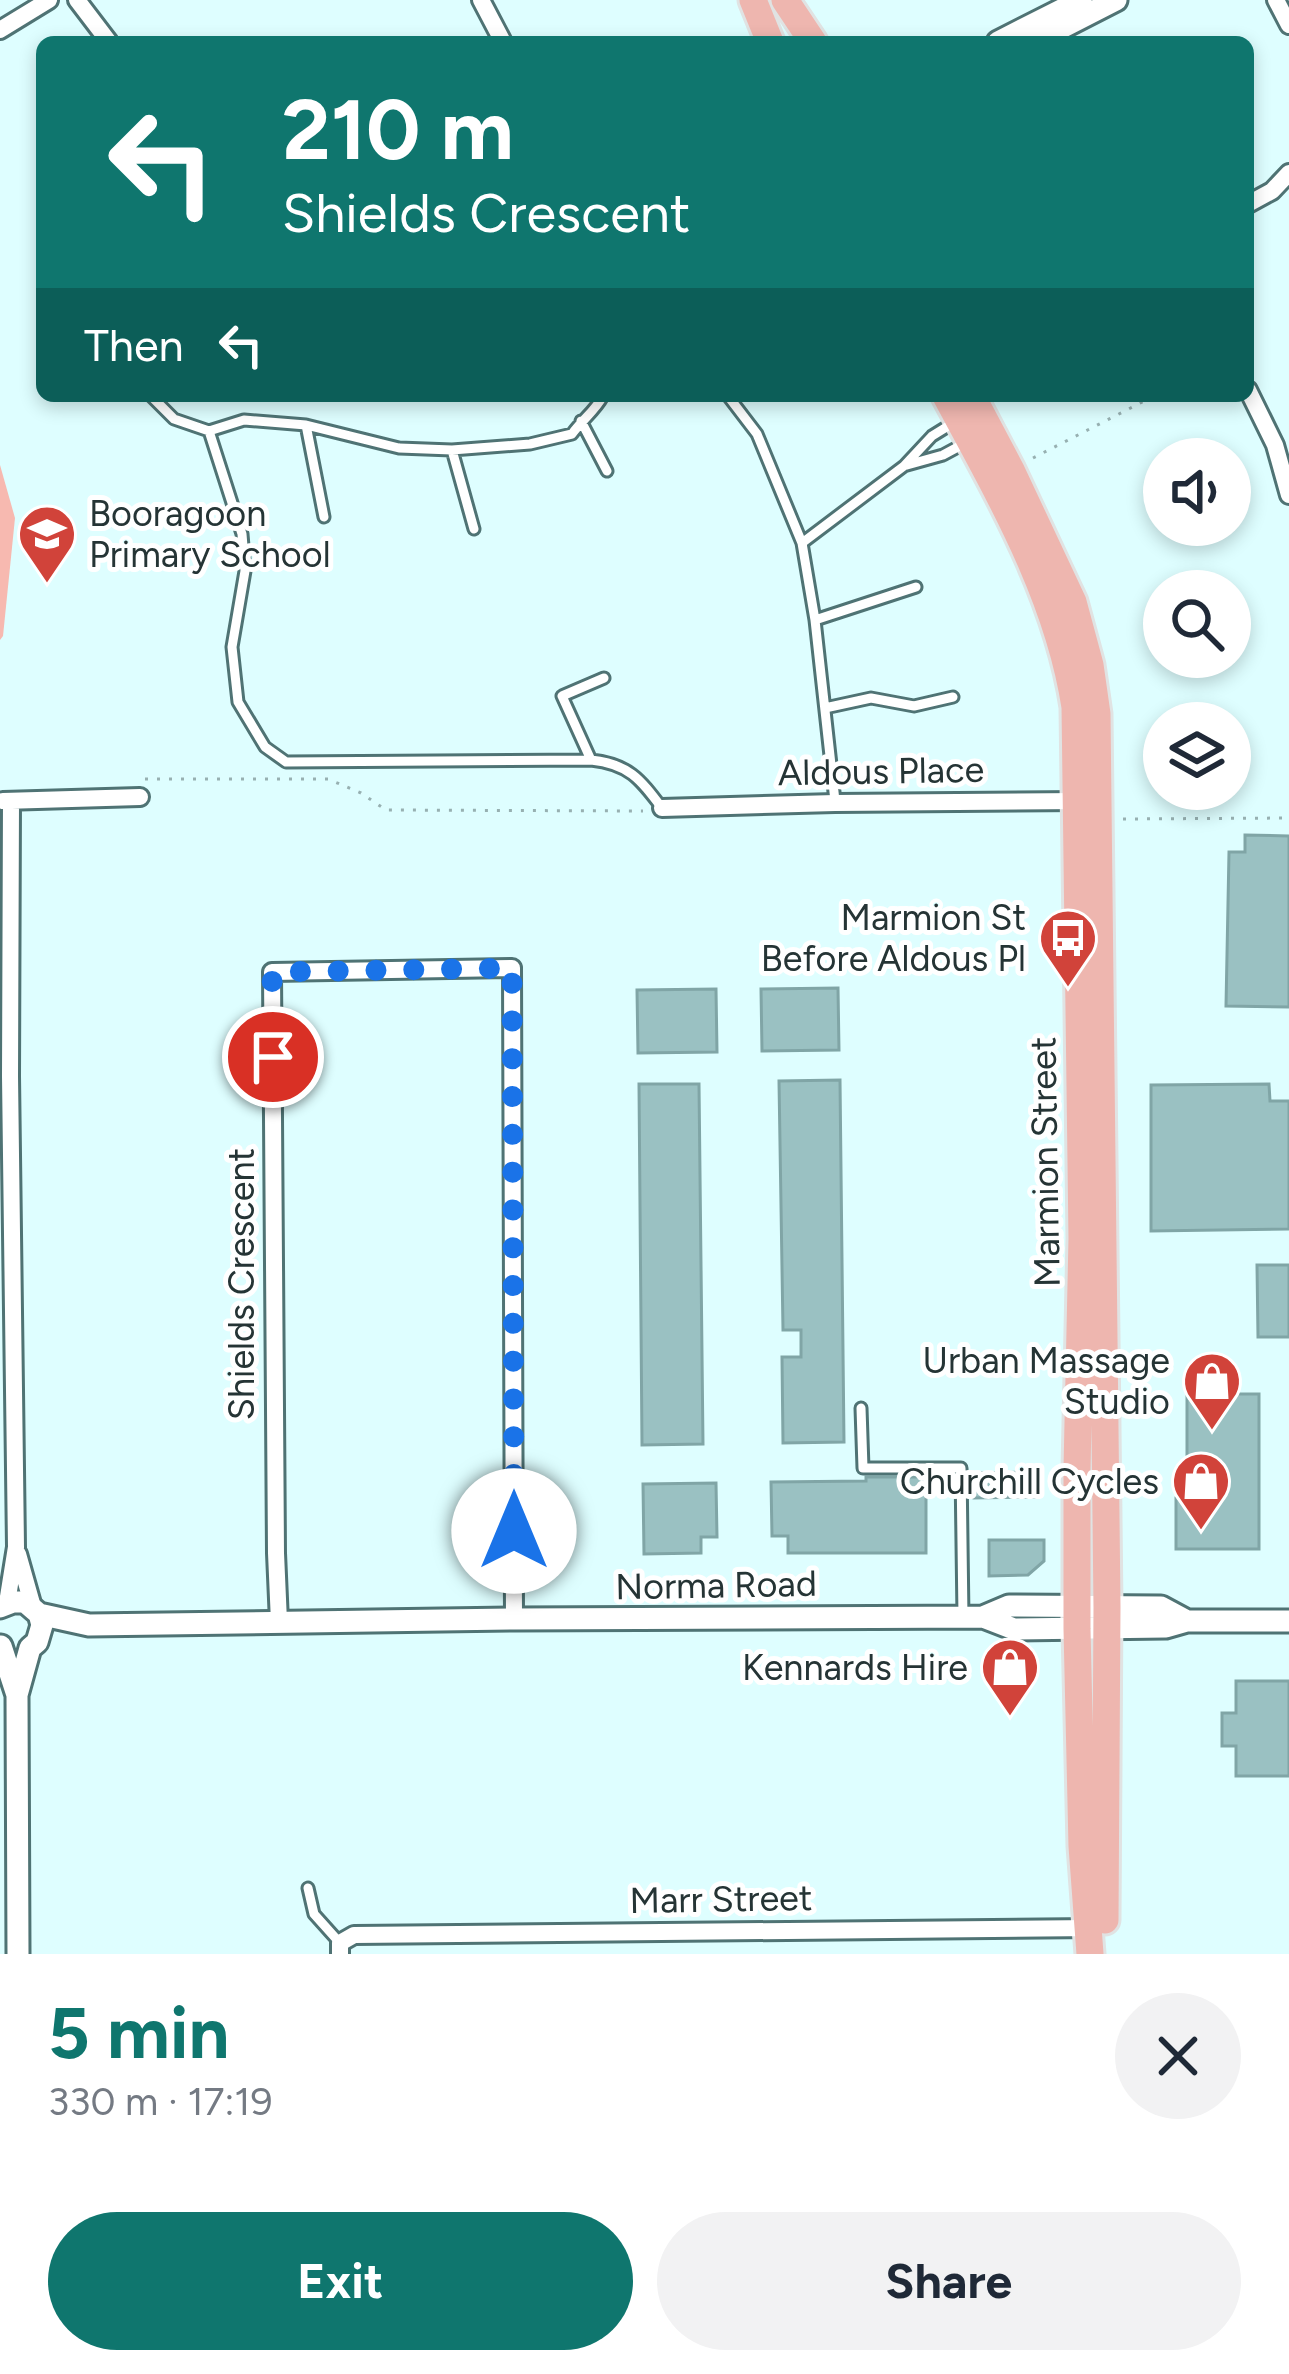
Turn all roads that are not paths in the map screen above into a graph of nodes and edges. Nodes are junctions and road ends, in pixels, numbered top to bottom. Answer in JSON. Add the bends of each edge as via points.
{"nodes":[{"id":1,"x":49,"y":0,"type":"edge"},
{"id":2,"x":77,"y":0,"type":"edge"},
{"id":3,"x":482,"y":0,"type":"edge"},
{"id":4,"x":753,"y":0,"type":"edge"},
{"id":5,"x":782,"y":0,"type":"edge"},
{"id":6,"x":1081,"y":0,"type":"edge"},
{"id":7,"x":1116,"y":0,"type":"edge"},
{"id":8,"x":1276,"y":0,"type":"edge"},
{"id":9,"x":1289,"y":25,"type":"edge"},
{"id":10,"x":0,"y":30,"type":"edge"},
{"id":11,"x":104,"y":36,"type":"edge"},
{"id":12,"x":500,"y":36,"type":"edge"},
{"id":13,"x":768,"y":36,"type":"edge"},
{"id":14,"x":797,"y":36,"type":"edge"},
{"id":15,"x":809,"y":36,"type":"edge"},
{"id":16,"x":1010,"y":36,"type":"edge"},
{"id":17,"x":1046,"y":36,"type":"edge"},
{"id":18,"x":1289,"y":173,"type":"edge"},
{"id":19,"x":1280,"y":190,"type":"edge"},
{"id":20,"x":1254,"y":399,"type":"edge"},
{"id":21,"x":157,"y":402,"type":"edge"},
{"id":22,"x":600,"y":402,"type":"edge"},
{"id":23,"x":733,"y":402,"type":"edge"},
{"id":24,"x":969,"y":415,"type":"edge"},
{"id":25,"x":581,"y":421,"type":"junction"},
{"id":26,"x":306,"y":425,"type":"junction"},
{"id":27,"x":209,"y":431,"type":"junction"},
{"id":28,"x":1282,"y":442,"type":"edge"},
{"id":29,"x":452,"y":450,"type":"junction"},
{"id":30,"x":904,"y":466,"type":"junction"},
{"id":31,"x":608,"y":471,"type":"dead end"},
{"id":32,"x":1289,"y":495,"type":"edge"},
{"id":33,"x":324,"y":518,"type":"dead end"},
{"id":34,"x":474,"y":529,"type":"dead end"},
{"id":35,"x":802,"y":544,"type":"junction"},
{"id":36,"x":916,"y":587,"type":"dead end"},
{"id":37,"x":815,"y":620,"type":"junction"},
{"id":38,"x":604,"y":678,"type":"dead end"},
{"id":39,"x":953,"y":697,"type":"dead end"},
{"id":40,"x":825,"y":708,"type":"junction"},
{"id":41,"x":591,"y":760,"type":"junction"},
{"id":42,"x":142,"y":788,"type":"road end"},
{"id":43,"x":6,"y":801,"type":"edge"},
{"id":44,"x":835,"y":803,"type":"junction"},
{"id":45,"x":1096,"y":807,"type":"junction"},
{"id":46,"x":662,"y":808,"type":"joint"},
{"id":47,"x":5,"y":1076,"type":"edge"},
{"id":48,"x":6,"y":1350,"type":"edge"},
{"id":49,"x":861,"y":1408,"type":"dead end"},
{"id":50,"x":16,"y":1547,"type":"junction"},
{"id":51,"x":4,"y":1605,"type":"edge"},
{"id":52,"x":36,"y":1610,"type":"junction"},
{"id":53,"x":973,"y":1617,"type":"junction"},
{"id":54,"x":1077,"y":1617,"type":"junction"},
{"id":55,"x":1107,"y":1617,"type":"junction"},
{"id":56,"x":514,"y":1619,"type":"junction"},
{"id":57,"x":1289,"y":1621,"type":"edge"},
{"id":58,"x":279,"y":1622,"type":"junction"},
{"id":59,"x":89,"y":1625,"type":"junction"},
{"id":60,"x":1,"y":1645,"type":"edge"},
{"id":61,"x":34,"y":1645,"type":"junction"},
{"id":62,"x":17,"y":1695,"type":"junction"},
{"id":63,"x":308,"y":1888,"type":"dead end"},
{"id":64,"x":9,"y":1913,"type":"edge"},
{"id":65,"x":1097,"y":1941,"type":"edge"},
{"id":66,"x":340,"y":1949,"type":"edge"},
{"id":67,"x":18,"y":1954,"type":"edge"}],
"edges":[{"from":1,"to":10,"type":"street"},
{"from":2,"to":11,"type":"street"},
{"from":3,"to":12,"type":"street"},
{"from":4,"to":13,"type":"main road"},
{"from":5,"to":14,"type":"main road"},
{"from":5,"to":15,"type":"main road"},
{"from":6,"to":16,"type":"street"},
{"from":7,"to":17,"type":"street"},
{"from":8,"to":9,"type":"street"},
{"from":18,"to":19,"type":"street"},
{"from":20,"to":28,"type":"street"},
{"from":21,"to":27,"type":"lane","via":[[174,419]]},
{"from":22,"to":25,"type":"lane"},
{"from":23,"to":35,"type":"lane","via":[[758,434]]},
{"from":24,"to":30,"type":"lane","via":[[932,436]]},
{"from":24,"to":30,"type":"lane","via":[[944,455]]},
{"from":24,"to":45,"type":"main road","name":"Marmion Street","via":[[1083,633],[1097,714]]},
{"from":25,"to":29,"type":"lane","via":[[572,434],[530,444]]},
{"from":25,"to":31,"type":"lane"},
{"from":26,"to":27,"type":"lane","via":[[244,420]]},
{"from":26,"to":29,"type":"lane","via":[[400,448]]},
{"from":26,"to":33,"type":"lane"},
{"from":27,"to":41,"type":"lane","via":[[242,534],[245,571],[232,647],[238,702],[265,747],[286,762]]},
{"from":28,"to":32,"type":"street"},
{"from":29,"to":34,"type":"lane"},
{"from":30,"to":35,"type":"lane"},
{"from":35,"to":37,"type":"lane"},
{"from":36,"to":37,"type":"lane"},
{"from":37,"to":40,"type":"lane"},
{"from":38,"to":41,"type":"lane","via":[[562,696]]},
{"from":39,"to":40,"type":"lane","via":[[914,706],[871,698]]},
{"from":40,"to":44,"type":"lane"},
{"from":41,"to":46,"type":"lane","via":[[642,781]]},
{"from":42,"to":43,"type":"street"},
{"from":43,"to":47,"type":"street"},
{"from":44,"to":45,"type":"street","name":"Aldous Place"},
{"from":44,"to":46,"type":"street","name":"Aldous Place"},
{"from":45,"to":54,"type":"main road","name":"Marmion Street"},
{"from":45,"to":55,"type":"main road","name":"Marmion Street"},
{"from":47,"to":48,"type":"street"},
{"from":48,"to":50,"type":"street"},
{"from":49,"to":53,"type":"lane","via":[[862,1468],[961,1468]]},
{"from":50,"to":51,"type":"street"},
{"from":50,"to":52,"type":"street"},
{"from":51,"to":52,"type":"street","name":"Norma Road","via":[[25,1602]]},
{"from":52,"to":59,"type":"street","name":"Norma Road"},
{"from":52,"to":61,"type":"street","via":[[42,1625]]},
{"from":53,"to":54,"type":"street","name":"Norma Road","via":[[1014,1629]]},
{"from":53,"to":56,"type":"street","name":"Norma Road"},
{"from":54,"to":55,"type":"street","name":"Norma Road"},
{"from":54,"to":65,"type":"main road","name":"Marmion Street","via":[[1082,1846]]},
{"from":55,"to":57,"type":"street","name":"Norma Road","via":[[1161,1607],[1187,1621]]},
{"from":55,"to":65,"type":"main road","name":"Marmion Street"},
{"from":56,"to":58,"type":"street","name":"Norma Road"},
{"from":56,"to":58,"type":"street","name":"Shields Crescent","via":[[512,968],[272,972]]},
{"from":58,"to":59,"type":"street","name":"Norma Road"},
{"from":59,"to":61,"type":"street","name":"Norma Road"},
{"from":60,"to":61,"type":"street"},
{"from":60,"to":62,"type":"street"},
{"from":61,"to":62,"type":"street"},
{"from":62,"to":64,"type":"street"},
{"from":63,"to":66,"type":"lane","via":[[314,1914]]},
{"from":64,"to":67,"type":"street"},
{"from":65,"to":66,"type":"street","name":"Marr Street","via":[[354,1935]]}]}
